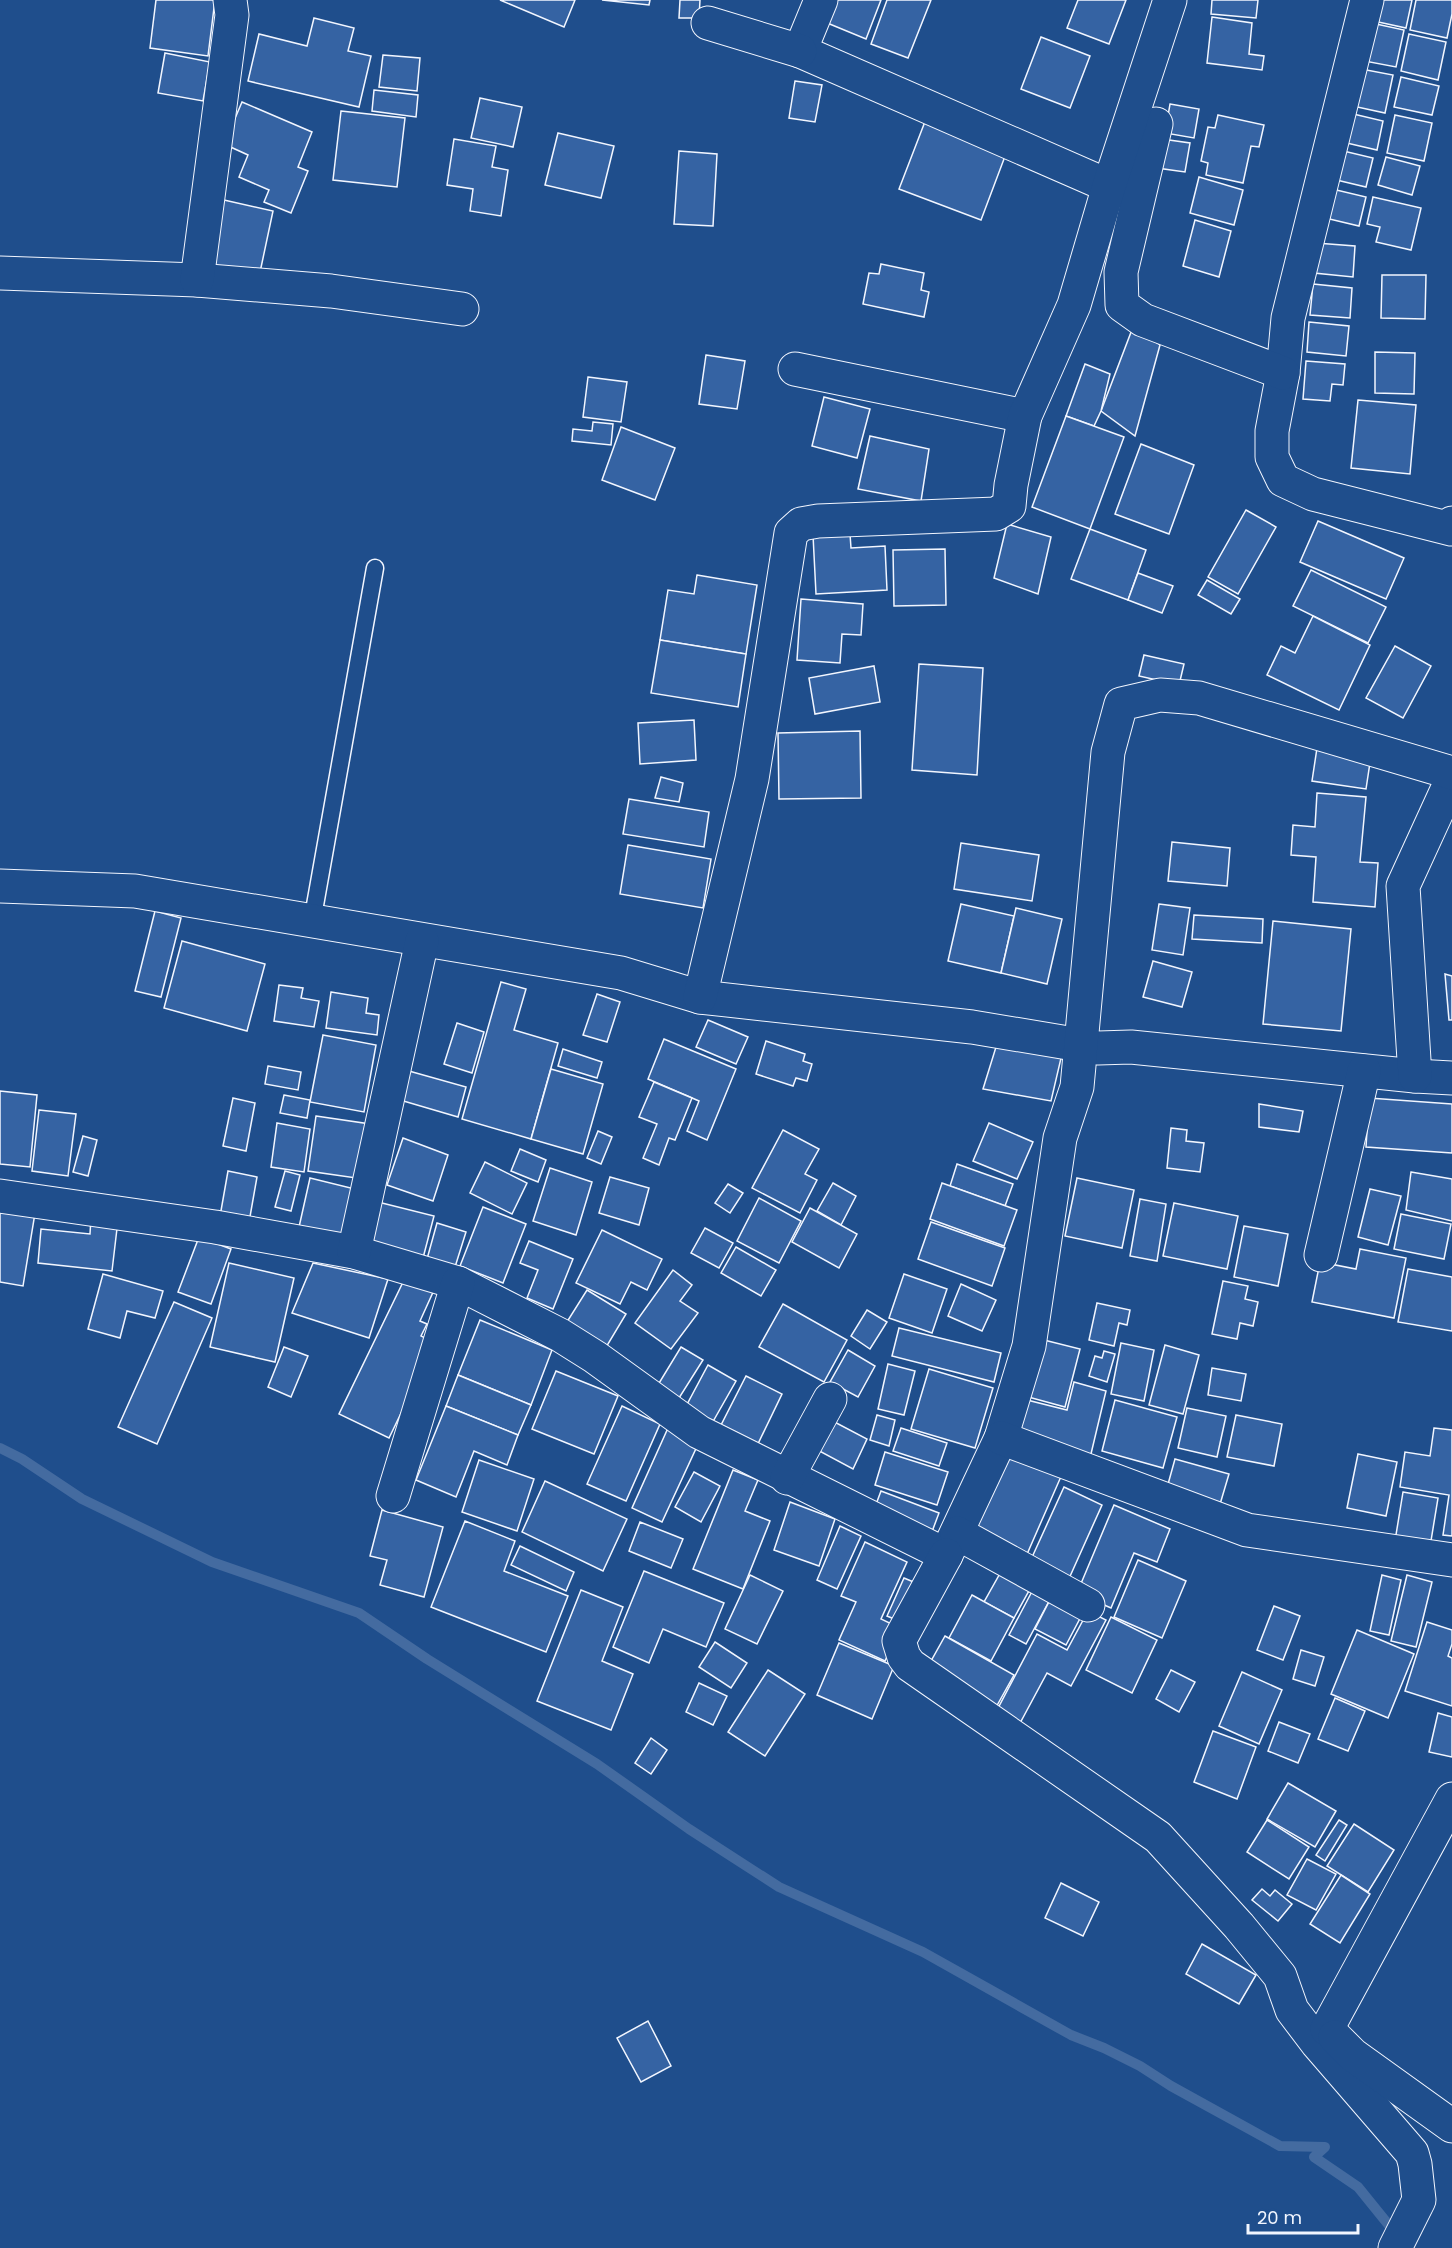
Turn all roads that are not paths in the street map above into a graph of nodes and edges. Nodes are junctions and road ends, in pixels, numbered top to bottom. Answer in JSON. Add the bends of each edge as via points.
{"nodes":[{"id":1,"x":230,"y":0,"type":"edge"},
{"id":2,"x":821,"y":0,"type":"edge"},
{"id":3,"x":1170,"y":0,"type":"edge"},
{"id":4,"x":1367,"y":0,"type":"edge"},
{"id":5,"x":708,"y":23,"type":"dead end"},
{"id":6,"x":800,"y":51,"type":"junction"},
{"id":7,"x":1156,"y":124,"type":"dead end"},
{"id":8,"x":1109,"y":186,"type":"junction"},
{"id":9,"x":0,"y":273,"type":"edge"},
{"id":10,"x":197,"y":280,"type":"junction"},
{"id":11,"x":462,"y":309,"type":"dead end"},
{"id":12,"x":795,"y":369,"type":"dead end"},
{"id":13,"x":1283,"y":373,"type":"junction"},
{"id":14,"x":1025,"y":416,"type":"junction"},
{"id":15,"x":1452,"y":524,"type":"edge"},
{"id":16,"x":1452,"y":529,"type":"edge"},
{"id":17,"x":375,"y":568,"type":"dead end"},
{"id":18,"x":1452,"y":773,"type":"edge"},
{"id":19,"x":1452,"y":779,"type":"edge"},
{"id":20,"x":0,"y":886,"type":"edge"},
{"id":21,"x":312,"y":922,"type":"junction"},
{"id":22,"x":422,"y":941,"type":"junction"},
{"id":23,"x":700,"y":997,"type":"junction"},
{"id":24,"x":1082,"y":1046,"type":"junction"},
{"id":25,"x":1364,"y":1071,"type":"junction"},
{"id":26,"x":1415,"y":1076,"type":"junction"},
{"id":27,"x":1452,"y":1078,"type":"edge"},
{"id":28,"x":0,"y":1196,"type":"edge"},
{"id":29,"x":354,"y":1252,"type":"junction"},
{"id":30,"x":1321,"y":1255,"type":"dead end"},
{"id":31,"x":459,"y":1283,"type":"junction"},
{"id":32,"x":830,"y":1399,"type":"dead end"},
{"id":33,"x":1001,"y":1438,"type":"junction"},
{"id":34,"x":787,"y":1478,"type":"junction"},
{"id":35,"x":393,"y":1496,"type":"dead end"},
{"id":36,"x":951,"y":1544,"type":"junction"},
{"id":37,"x":1452,"y":1560,"type":"edge"},
{"id":38,"x":1088,"y":1605,"type":"dead end"},
{"id":39,"x":1452,"y":1798,"type":"edge"},
{"id":40,"x":1280,"y":1976,"type":"junction"},
{"id":41,"x":1327,"y":2029,"type":"junction"},
{"id":42,"x":1452,"y":2126,"type":"edge"},
{"id":43,"x":1395,"y":2248,"type":"edge"}],
"edges":[{"from":1,"to":10,"type":"street","via":[[232,15]]},
{"from":2,"to":6,"type":"street"},
{"from":3,"to":8,"type":"street"},
{"from":4,"to":13,"type":"street","via":[[1288,318]]},
{"from":5,"to":6,"type":"street"},
{"from":6,"to":8,"type":"street"},
{"from":7,"to":13,"type":"street","via":[[1121,272],[1122,305],[1143,320]]},
{"from":8,"to":14,"type":"street","via":[[1074,305]]},
{"from":9,"to":10,"type":"street"},
{"from":10,"to":11,"type":"street","via":[[331,291]]},
{"from":12,"to":14,"type":"street"},
{"from":13,"to":16,"type":"street","via":[[1272,431],[1272,457],[1283,480],[1313,494]]},
{"from":14,"to":23,"type":"street","via":[[1009,506],[1002,512],[818,521],[801,524],[791,533],[752,779]]},
{"from":15,"to":16,"type":"street"},
{"from":17,"to":21,"type":"lane"},
{"from":18,"to":24,"type":"street","via":[[1199,698],[1160,695],[1121,704],[1108,752]]},
{"from":19,"to":26,"type":"street","via":[[1403,886]]},
{"from":20,"to":21,"type":"street","via":[[135,891]]},
{"from":21,"to":22,"type":"street"},
{"from":22,"to":23,"type":"street","via":[[621,974]]},
{"from":22,"to":29,"type":"street"},
{"from":23,"to":24,"type":"street","via":[[972,1027]]},
{"from":24,"to":25,"type":"street","via":[[1131,1047]]},
{"from":24,"to":33,"type":"street","via":[[1077,1087],[1060,1138],[1029,1346]]},
{"from":25,"to":26,"type":"street"},
{"from":25,"to":30,"type":"street"},
{"from":26,"to":27,"type":"street"},
{"from":28,"to":29,"type":"street"},
{"from":29,"to":31,"type":"street"},
{"from":31,"to":34,"type":"street","via":[[560,1335],[699,1432]]},
{"from":31,"to":35,"type":"street"},
{"from":32,"to":34,"type":"street"},
{"from":33,"to":36,"type":"street"},
{"from":33,"to":37,"type":"street","via":[[1247,1530]]},
{"from":34,"to":36,"type":"street"},
{"from":36,"to":38,"type":"street"},
{"from":36,"to":40,"type":"street","via":[[899,1641],[910,1665],[1158,1837]]},
{"from":39,"to":41,"type":"street"},
{"from":40,"to":41,"type":"street"},
{"from":40,"to":43,"type":"street","via":[[1292,2010],[1412,2153],[1419,2200]]},
{"from":41,"to":42,"type":"street","via":[[1353,2055]]}]}
